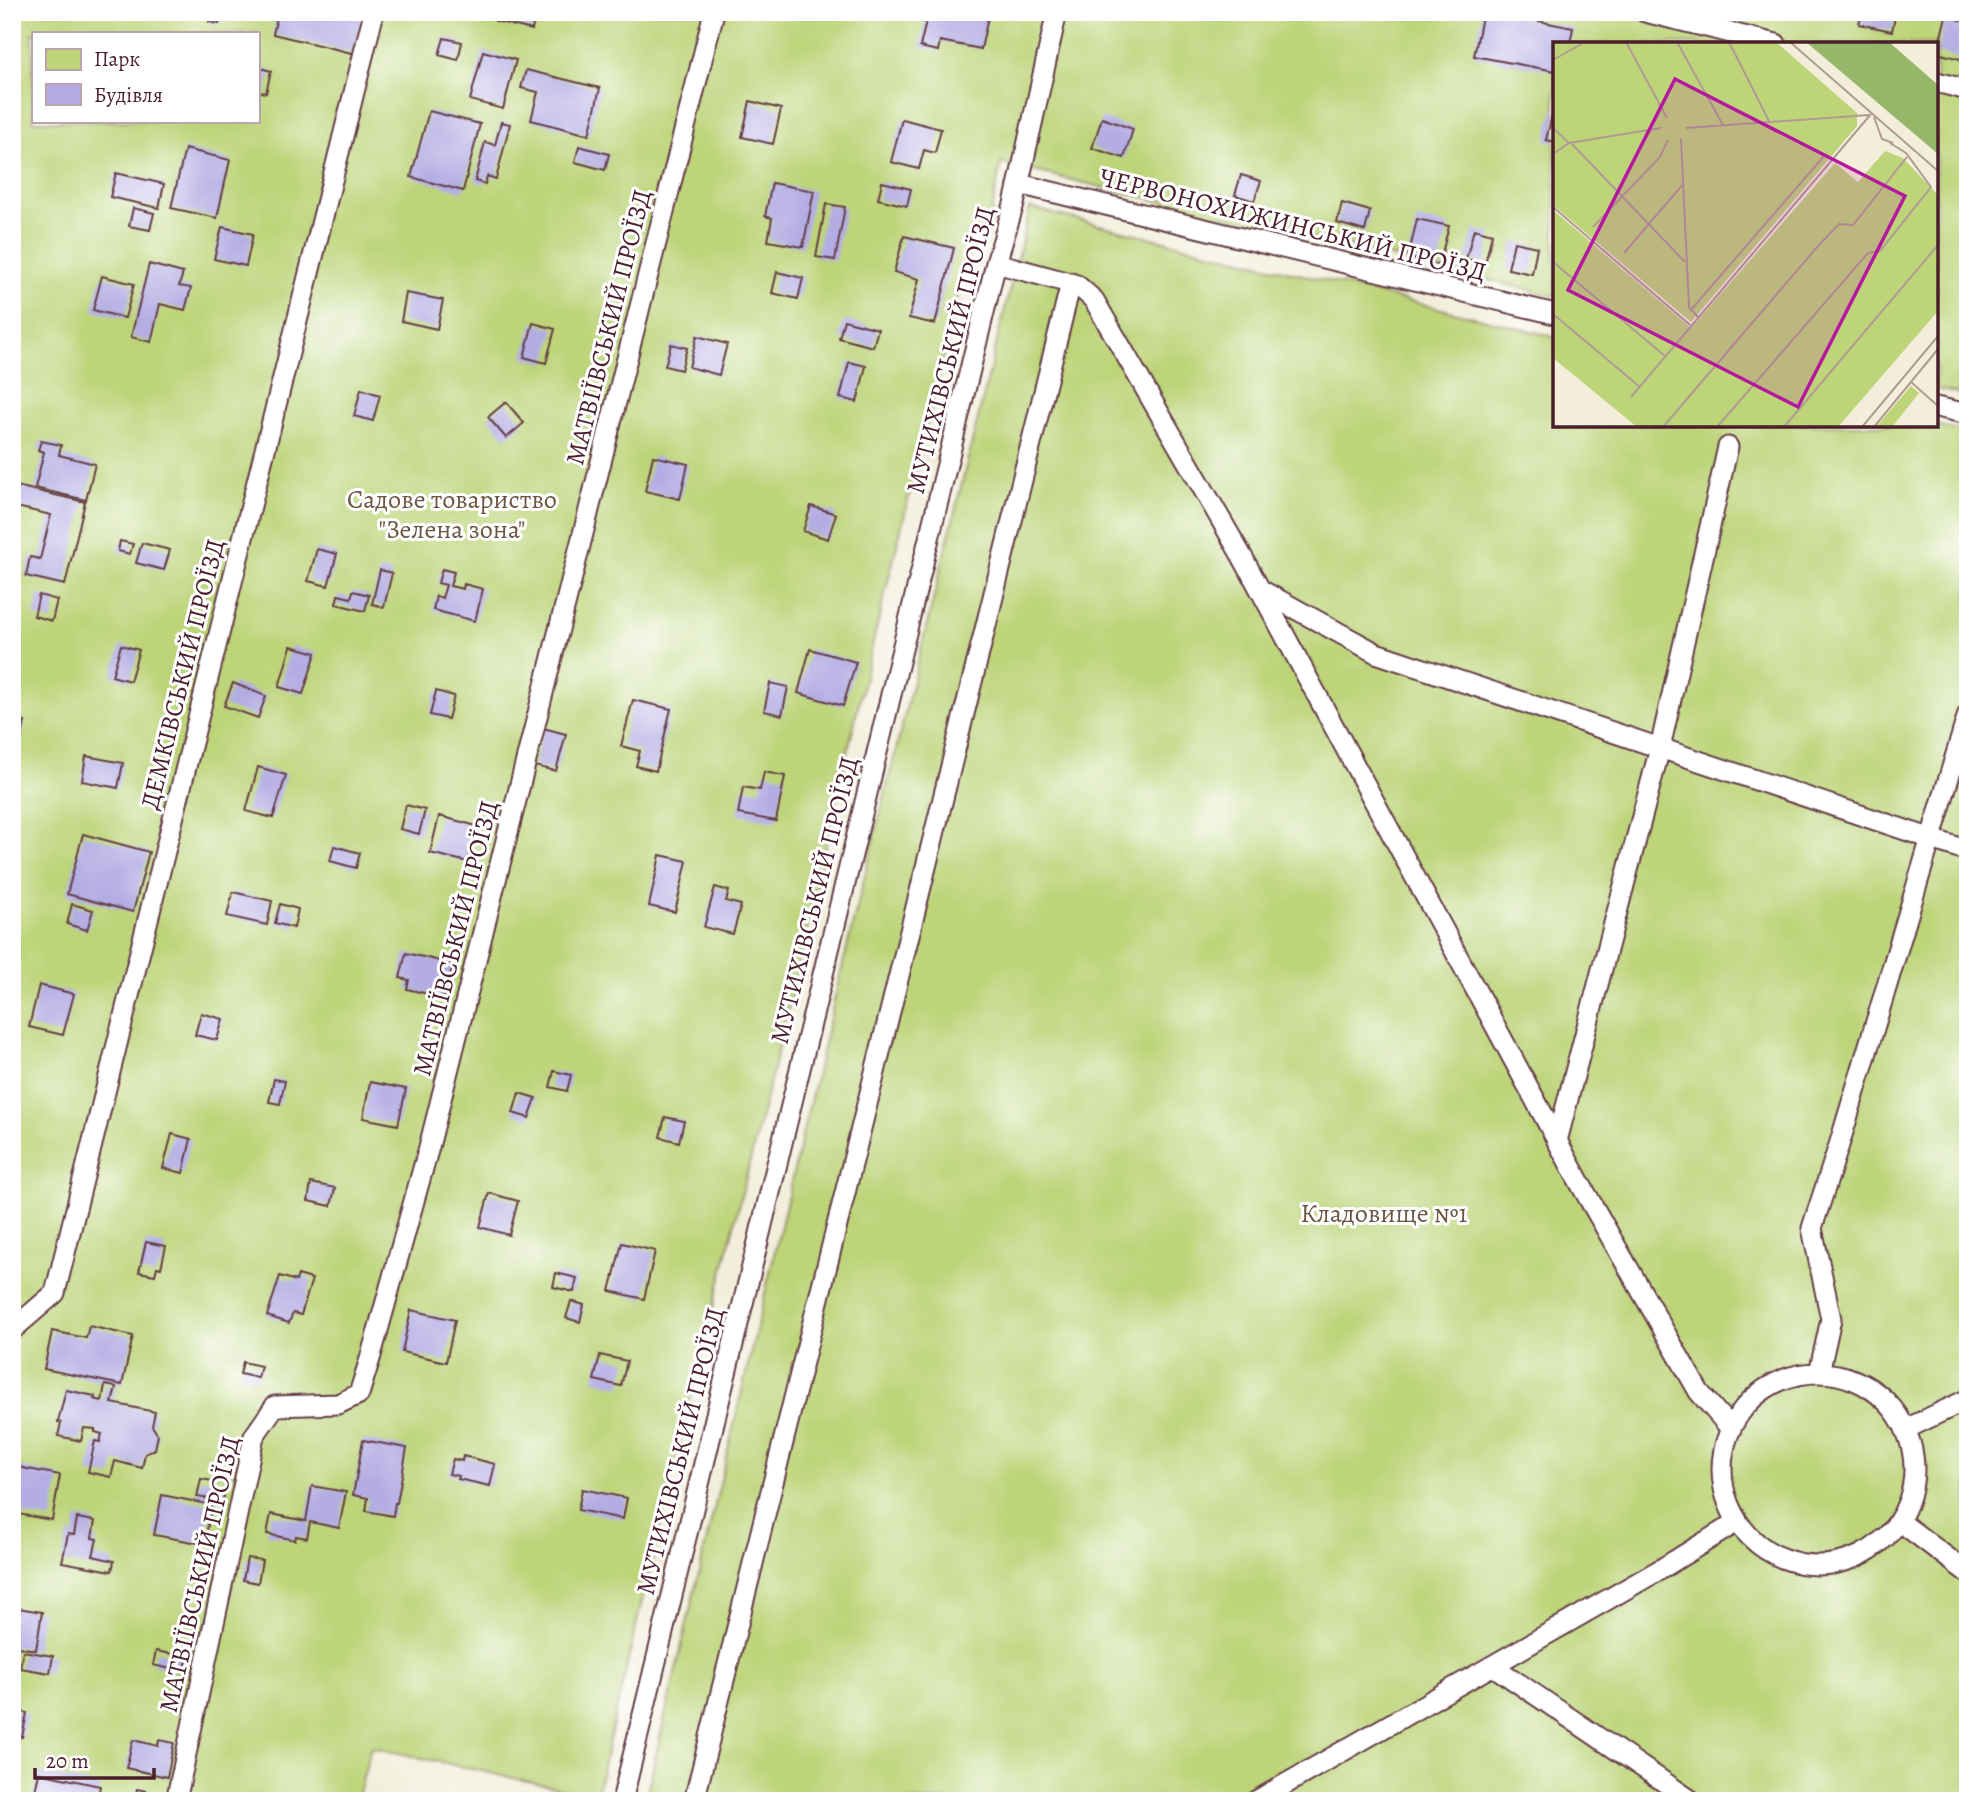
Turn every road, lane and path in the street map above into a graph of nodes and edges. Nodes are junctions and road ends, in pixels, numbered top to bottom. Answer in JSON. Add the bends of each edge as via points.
{"nodes":[{"id":1,"x":374,"y":12,"type":"edge"},
{"id":2,"x":715,"y":12,"type":"edge"},
{"id":3,"x":1056,"y":12,"type":"edge"},
{"id":4,"x":1645,"y":12,"type":"edge"},
{"id":5,"x":1768,"y":42,"type":"edge"},
{"id":6,"x":1938,"y":82,"type":"edge"},
{"id":7,"x":1968,"y":90,"type":"edge"},
{"id":8,"x":1019,"y":184,"type":"junction"},
{"id":9,"x":996,"y":263,"type":"junction"},
{"id":10,"x":1071,"y":283,"type":"junction"},
{"id":11,"x":1553,"y":314,"type":"edge"},
{"id":12,"x":1938,"y":407,"type":"edge"},
{"id":13,"x":1968,"y":414,"type":"edge"},
{"id":14,"x":1728,"y":447,"type":"dead end"},
{"id":15,"x":1261,"y":590,"type":"junction"},
{"id":16,"x":1968,"y":714,"type":"edge"},
{"id":17,"x":1660,"y":748,"type":"junction"},
{"id":18,"x":1931,"y":839,"type":"junction"},
{"id":19,"x":1968,"y":851,"type":"edge"},
{"id":20,"x":1557,"y":1141,"type":"junction"},
{"id":21,"x":12,"y":1330,"type":"edge"},
{"id":22,"x":1819,"y":1373,"type":"junction"},
{"id":23,"x":1968,"y":1399,"type":"edge"},
{"id":24,"x":1731,"y":1429,"type":"junction"},
{"id":25,"x":1906,"y":1429,"type":"junction"},
{"id":26,"x":1737,"y":1521,"type":"junction"},
{"id":27,"x":1899,"y":1521,"type":"junction"},
{"id":28,"x":1968,"y":1573,"type":"edge"},
{"id":29,"x":1493,"y":1666,"type":"junction"},
{"id":30,"x":176,"y":1801,"type":"edge"},
{"id":31,"x":622,"y":1801,"type":"edge"},
{"id":32,"x":694,"y":1801,"type":"edge"},
{"id":33,"x":1256,"y":1801,"type":"edge"},
{"id":34,"x":1692,"y":1801,"type":"edge"}],
"edges":[{"from":1,"to":21,"type":"lane","name":"ДЕМКІВСЬКИЙ ПРОЇЗД","via":[[55,1293]]},
{"from":2,"to":30,"type":"lane","name":"МАТВІЇВСЬКИЙ ПРОЇЗД","via":[[433,1134],[370,1359],[359,1394],[338,1404],[275,1406],[254,1436]]},
{"from":3,"to":8,"type":"lane","name":"МУТИХІВСЬКИЙ ПРОЇЗД"},
{"from":4,"to":5,"type":"lane"},
{"from":6,"to":7,"type":"lane"},
{"from":8,"to":9,"type":"lane","name":"МУТИХІВСЬКИЙ ПРОЇЗД"},
{"from":8,"to":11,"type":"lane","name":"ЧЕРВОНОХИЖИНСЬКИЙ ПРОЇЗД"},
{"from":9,"to":10,"type":"lane"},
{"from":9,"to":31,"type":"lane","name":"МУТИХІВСЬКИЙ ПРОЇЗД"},
{"from":10,"to":15,"type":"lane","via":[[1087,292],[1102,312]]},
{"from":10,"to":32,"type":"lane"},
{"from":12,"to":13,"type":"lane"},
{"from":14,"to":17,"type":"lane"},
{"from":15,"to":17,"type":"lane","via":[[1376,653]]},
{"from":15,"to":20,"type":"lane"},
{"from":16,"to":18,"type":"lane"},
{"from":17,"to":18,"type":"lane"},
{"from":17,"to":20,"type":"lane"},
{"from":18,"to":19,"type":"lane"},
{"from":18,"to":22,"type":"lane","via":[[1812,1228],[1831,1319]]},
{"from":20,"to":24,"type":"lane","via":[[1699,1392]]},
{"from":22,"to":24,"type":"lane","via":[[1792,1377],[1767,1388],[1746,1406]]},
{"from":22,"to":25,"type":"lane","via":[[1846,1377],[1871,1388],[1892,1407]]},
{"from":23,"to":25,"type":"lane"},
{"from":24,"to":26,"type":"lane","via":[[1723,1455],[1723,1483]]},
{"from":25,"to":27,"type":"lane","via":[[1914,1456],[1914,1483]]},
{"from":26,"to":27,"type":"lane","via":[[1766,1550],[1791,1562],[1818,1566],[1845,1562],[1870,1550]]},
{"from":26,"to":29,"type":"lane"},
{"from":27,"to":28,"type":"lane"},
{"from":29,"to":33,"type":"lane"},
{"from":29,"to":34,"type":"lane"}]}
